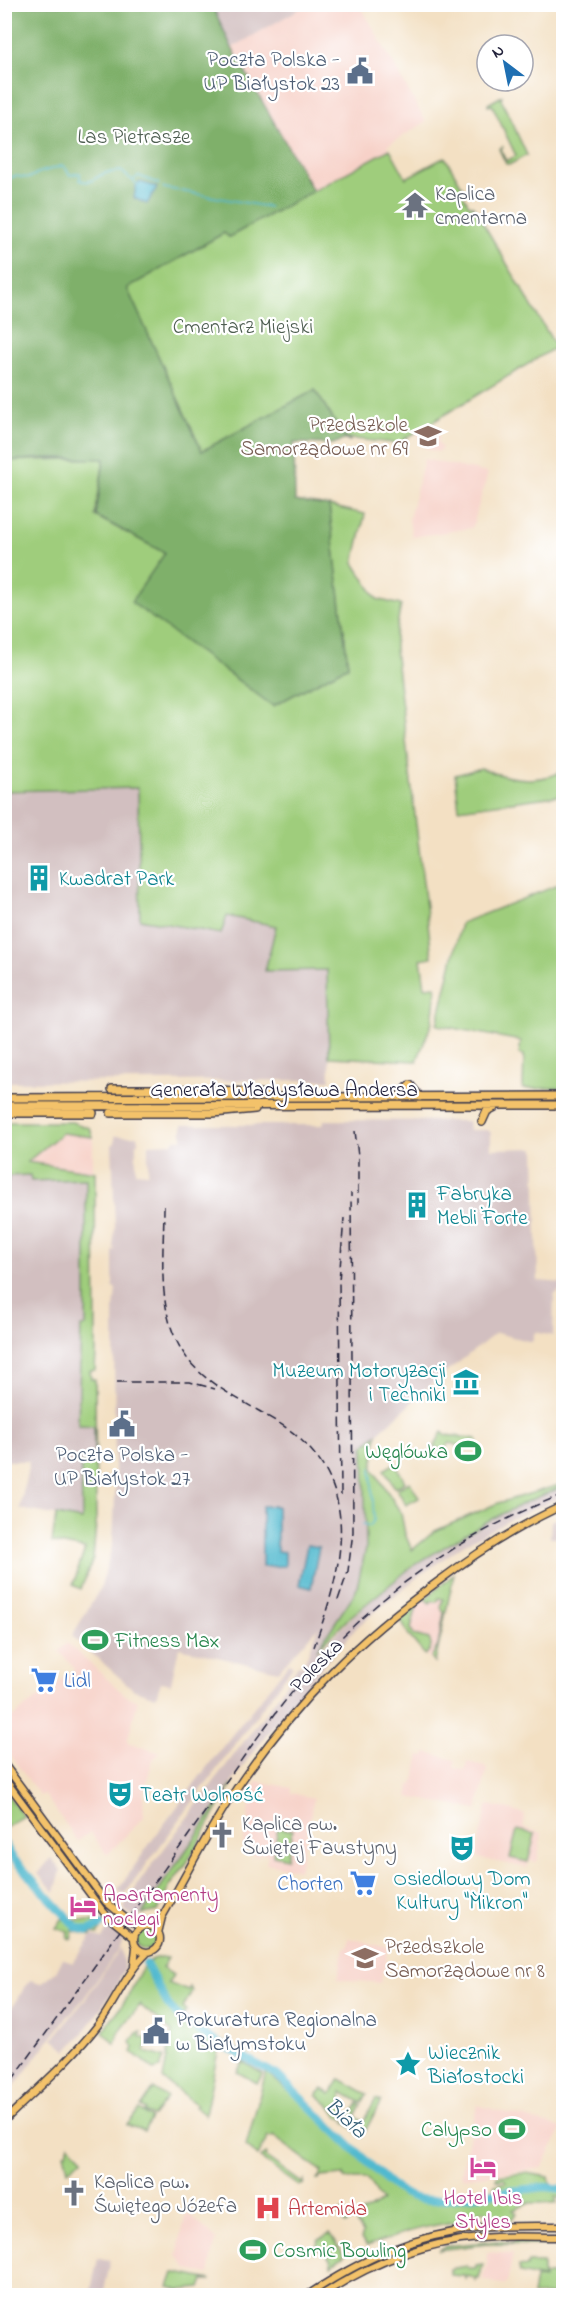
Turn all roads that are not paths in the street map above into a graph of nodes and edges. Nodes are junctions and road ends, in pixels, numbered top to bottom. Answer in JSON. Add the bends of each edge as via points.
{"nodes":[{"id":1,"x":112,"y":1089,"type":"dead end"},
{"id":2,"x":564,"y":1096,"type":"edge"},
{"id":3,"x":399,"y":1097,"type":"junction"},
{"id":4,"x":420,"y":1097,"type":"junction"},
{"id":5,"x":4,"y":1098,"type":"edge"},
{"id":6,"x":285,"y":1101,"type":"junction"},
{"id":7,"x":40,"y":1102,"type":"junction"},
{"id":8,"x":470,"y":1105,"type":"junction"},
{"id":9,"x":498,"y":1105,"type":"junction"},
{"id":10,"x":564,"y":1105,"type":"edge"},
{"id":11,"x":4,"y":1106,"type":"edge"},
{"id":12,"x":4,"y":1113,"type":"edge"},
{"id":13,"x":93,"y":1113,"type":"dead end"},
{"id":14,"x":111,"y":1113,"type":"dead end"},
{"id":15,"x":564,"y":1505,"type":"edge"},
{"id":16,"x":4,"y":1764,"type":"edge"},
{"id":17,"x":4,"y":1778,"type":"edge"},
{"id":18,"x":162,"y":1917,"type":"junction"},
{"id":19,"x":145,"y":1926,"type":"junction"},
{"id":20,"x":158,"y":1933,"type":"junction"},
{"id":21,"x":134,"y":1937,"type":"junction"},
{"id":22,"x":136,"y":1947,"type":"junction"},
{"id":23,"x":147,"y":1953,"type":"junction"},
{"id":24,"x":134,"y":1966,"type":"junction"},
{"id":25,"x":4,"y":2121,"type":"edge"},
{"id":26,"x":564,"y":2226,"type":"edge"},
{"id":27,"x":564,"y":2237,"type":"edge"},
{"id":28,"x":306,"y":2295,"type":"edge"},
{"id":29,"x":320,"y":2295,"type":"edge"}],
"edges":[{"from":1,"to":6,"type":"highway","via":[[220,1089],[271,1094]]},
{"from":2,"to":4,"type":"highway","name":"Generała Władysława Andersa"},
{"from":3,"to":4,"type":"highway","name":"Generała Władysława Andersa"},
{"from":3,"to":4,"type":"highway","via":[[410,1085]]},
{"from":3,"to":6,"type":"highway","name":"Generała Władysława Andersa"},
{"from":5,"to":7,"type":"highway","name":"Generała Władysława Andersa"},
{"from":6,"to":7,"type":"highway","name":"Generała Władysława Andersa"},
{"from":6,"to":8,"type":"highway","name":"Generała Władysława Andersa"},
{"from":6,"to":14,"type":"highway","via":[[213,1113]]},
{"from":7,"to":11,"type":"highway","name":"Generała Władysława Andersa"},
{"from":8,"to":9,"type":"highway","name":"Generała Władysława Andersa"},
{"from":8,"to":9,"type":"highway","via":[[482,1122],[487,1111]]},
{"from":9,"to":10,"type":"highway","name":"Generała Władysława Andersa"},
{"from":12,"to":13,"type":"highway"},
{"from":15,"to":18,"type":"main road","name":"Poleska","via":[[517,1528],[464,1562],[397,1612],[331,1670],[244,1778]]},
{"from":16,"to":19,"type":"main road","via":[[106,1902],[130,1921]]},
{"from":17,"to":21,"type":"main road","via":[[105,1913]]},
{"from":18,"to":19,"type":"main road","name":"Poleska"},
{"from":18,"to":20,"type":"main road","name":"Poleska"},
{"from":19,"to":20,"type":"main road"},
{"from":19,"to":21,"type":"main road"},
{"from":20,"to":23,"type":"main road","via":[[159,1944]]},
{"from":21,"to":22,"type":"main road"},
{"from":22,"to":23,"type":"main road"},
{"from":22,"to":24,"type":"main road"},
{"from":23,"to":24,"type":"main road"},
{"from":24,"to":25,"type":"main road","via":[[90,2034]]},
{"from":26,"to":28,"type":"main road","via":[[481,2228],[416,2240],[355,2265]]},
{"from":27,"to":29,"type":"main road","via":[[481,2238],[430,2246],[378,2263]]}]}
